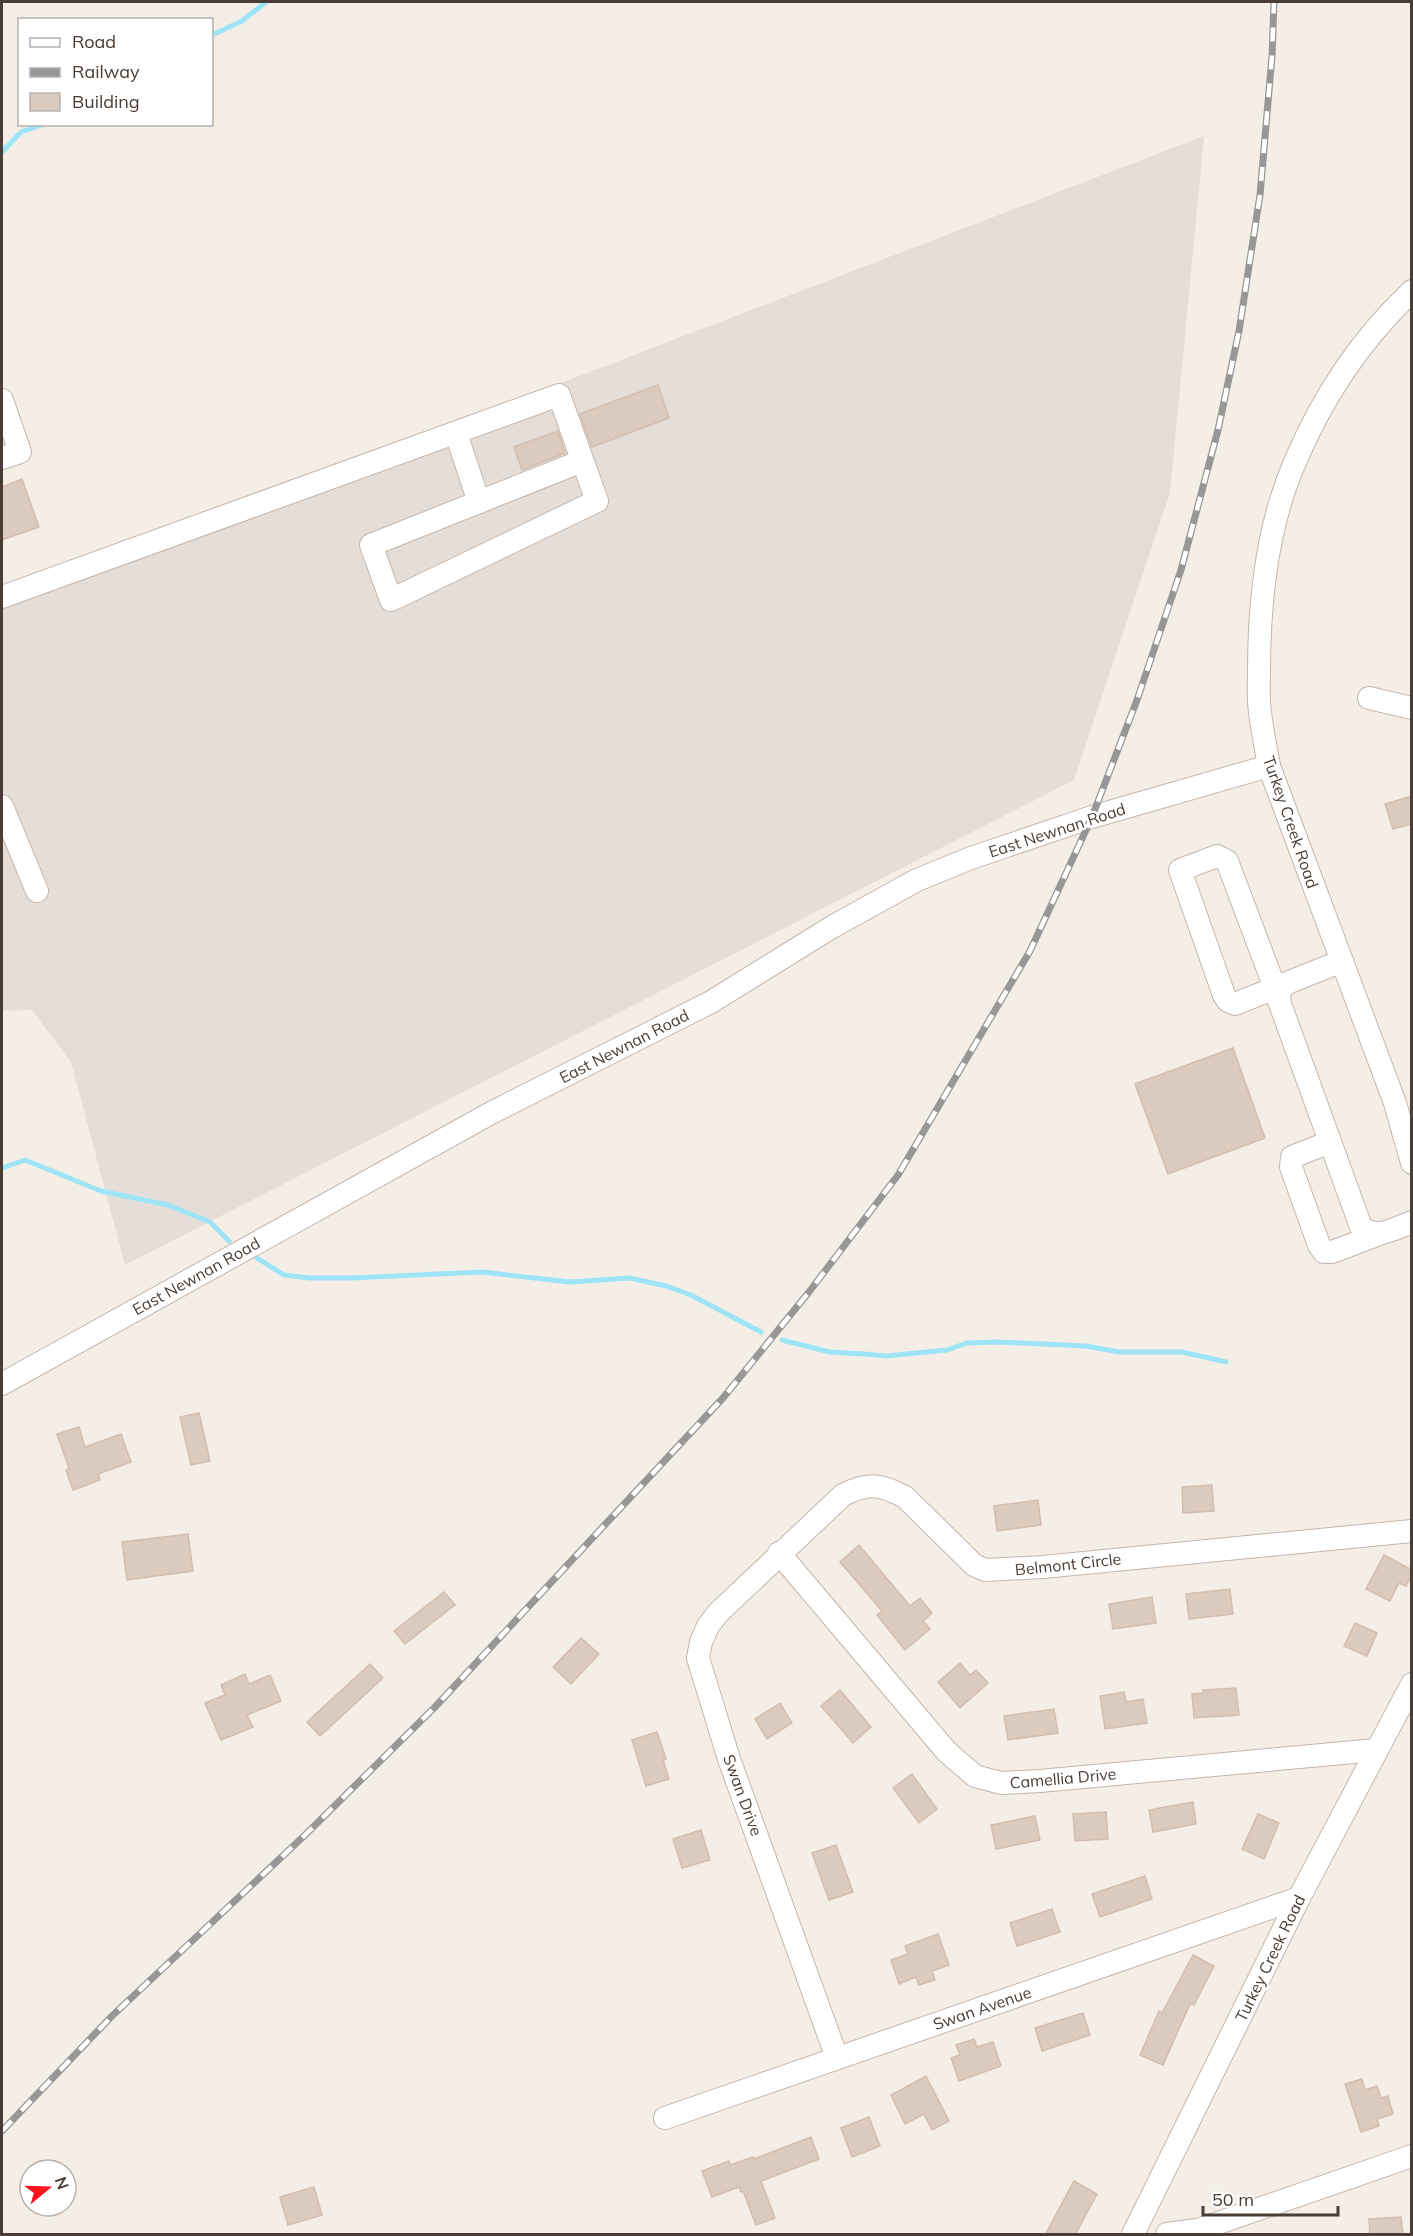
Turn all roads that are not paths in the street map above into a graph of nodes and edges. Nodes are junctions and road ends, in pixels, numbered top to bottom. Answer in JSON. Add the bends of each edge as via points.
{"nodes":[{"id":1,"x":1412,"y":291,"type":"edge"},
{"id":2,"x":2,"y":400,"type":"edge"},
{"id":3,"x":456,"y":433,"type":"junction"},
{"id":4,"x":2,"y":458,"type":"edge"},
{"id":5,"x":582,"y":461,"type":"junction"},
{"id":6,"x":479,"y":502,"type":"junction"},
{"id":7,"x":2,"y":597,"type":"edge"},
{"id":8,"x":1369,"y":698,"type":"dead end"},
{"id":9,"x":1412,"y":708,"type":"edge"},
{"id":10,"x":1269,"y":766,"type":"junction"},
{"id":11,"x":2,"y":806,"type":"edge"},
{"id":12,"x":37,"y":891,"type":"dead end"},
{"id":13,"x":1342,"y":961,"type":"junction"},
{"id":14,"x":1277,"y":989,"type":"junction"},
{"id":15,"x":1330,"y":1142,"type":"junction"},
{"id":16,"x":1412,"y":1163,"type":"edge"},
{"id":17,"x":1412,"y":1222,"type":"edge"},
{"id":18,"x":1382,"y":1233,"type":"junction"},
{"id":19,"x":2,"y":1384,"type":"edge"},
{"id":20,"x":1412,"y":1531,"type":"edge"},
{"id":21,"x":779,"y":1553,"type":"junction"},
{"id":22,"x":1412,"y":1684,"type":"edge"},
{"id":23,"x":1376,"y":1750,"type":"junction"},
{"id":24,"x":1299,"y":1898,"type":"junction"},
{"id":25,"x":837,"y":2058,"type":"junction"},
{"id":26,"x":665,"y":2118,"type":"dead end"},
{"id":27,"x":1412,"y":2156,"type":"edge"},
{"id":28,"x":1133,"y":2235,"type":"edge"},
{"id":29,"x":1167,"y":2235,"type":"edge"}],
"edges":[{"from":1,"to":10,"type":"street","name":"Turkey Creek Road","via":[[1366,339],[1334,386],[1294,464],[1278,514],[1261,612],[1259,657],[1260,710]]},
{"from":2,"to":4,"type":"street","via":[[20,452]]},
{"from":3,"to":5,"type":"street","via":[[559,395]]},
{"from":3,"to":6,"type":"street"},
{"from":3,"to":7,"type":"street"},
{"from":5,"to":6,"type":"street"},
{"from":5,"to":6,"type":"street","via":[[597,501],[391,600],[371,544]]},
{"from":8,"to":9,"type":"street"},
{"from":10,"to":13,"type":"street","name":"Turkey Creek Road"},
{"from":10,"to":19,"type":"street","name":"East Newnan Road","via":[[1092,817],[917,880],[711,1002],[491,1113]]},
{"from":11,"to":12,"type":"street"},
{"from":13,"to":14,"type":"street"},
{"from":13,"to":16,"type":"street","name":"Turkey Creek Road","via":[[1395,1103]]},
{"from":14,"to":14,"type":"street","via":[[1227,861],[1217,856],[1180,870],[1228,1001],[1235,1004]]},
{"from":14,"to":15,"type":"street"},
{"from":15,"to":18,"type":"street","via":[[1360,1227],[1370,1234]]},
{"from":15,"to":18,"type":"street","via":[[1292,1157],[1291,1167],[1319,1245],[1324,1252],[1332,1252]]},
{"from":17,"to":18,"type":"street"},
{"from":20,"to":21,"type":"street","name":"Belmont Circle","via":[[985,1570],[974,1565],[905,1497],[875,1485],[855,1488],[843,1495]]},
{"from":21,"to":23,"type":"street","name":"Camellia Drive","via":[[947,1752],[975,1776],[1001,1783],[1040,1781]]},
{"from":21,"to":25,"type":"street","name":"Swan Drive","via":[[713,1619],[698,1658],[729,1759]]},
{"from":22,"to":23,"type":"street","name":"Turkey Creek Road"},
{"from":23,"to":24,"type":"street","name":"Turkey Creek Road"},
{"from":24,"to":25,"type":"street","name":"Swan Avenue"},
{"from":24,"to":28,"type":"street","name":"Turkey Creek Road"},
{"from":25,"to":26,"type":"street","name":"Swan Avenue"},
{"from":27,"to":29,"type":"street","via":[[1198,2230]]}]}
